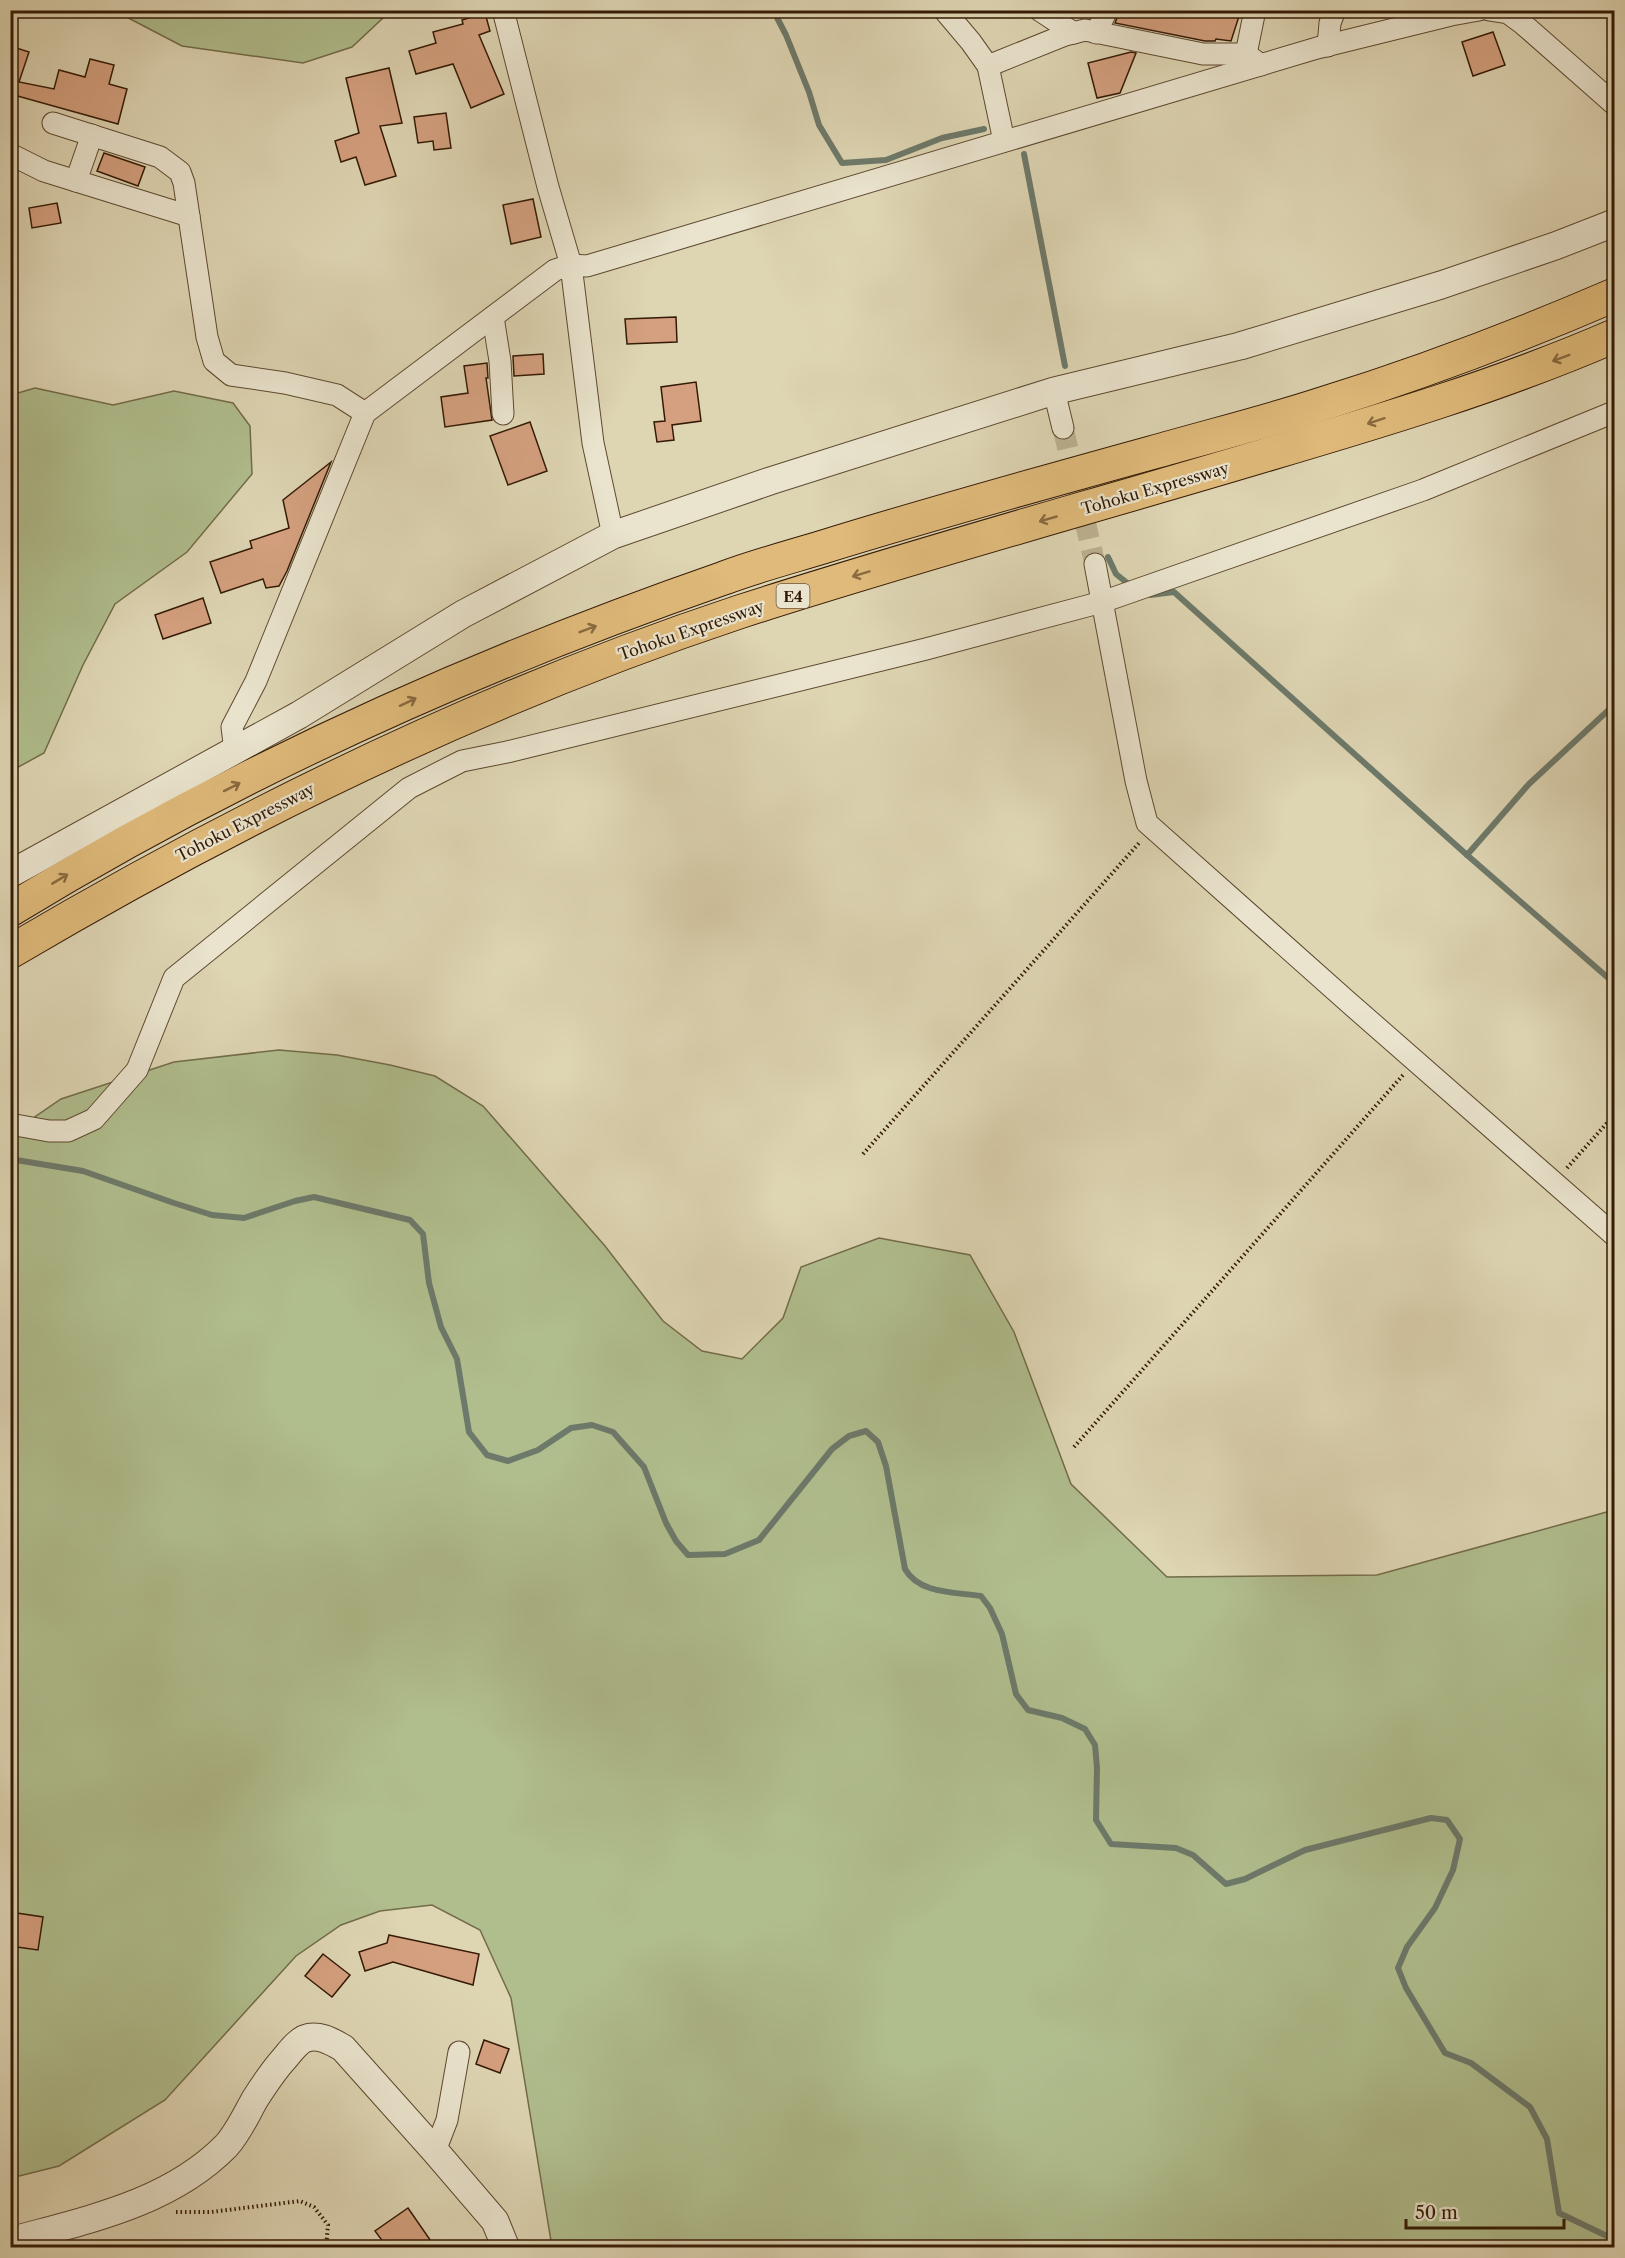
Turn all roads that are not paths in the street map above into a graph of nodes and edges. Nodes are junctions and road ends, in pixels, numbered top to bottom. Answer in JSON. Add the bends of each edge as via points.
{"nodes":[{"id":1,"x":503,"y":10,"type":"edge"},
{"id":2,"x":944,"y":10,"type":"edge"},
{"id":3,"x":1039,"y":10,"type":"edge"},
{"id":4,"x":1107,"y":10,"type":"edge"},
{"id":5,"x":1255,"y":10,"type":"edge"},
{"id":6,"x":1335,"y":10,"type":"edge"},
{"id":7,"x":1492,"y":11,"type":"edge"},
{"id":8,"x":1074,"y":33,"type":"junction"},
{"id":9,"x":1096,"y":33,"type":"junction"},
{"id":10,"x":1328,"y":46,"type":"junction"},
{"id":11,"x":1254,"y":59,"type":"junction"},
{"id":12,"x":988,"y":66,"type":"junction"},
{"id":13,"x":1614,"y":104,"type":"edge"},
{"id":14,"x":53,"y":123,"type":"dead end"},
{"id":15,"x":92,"y":135,"type":"junction"},
{"id":16,"x":1004,"y":141,"type":"junction"},
{"id":17,"x":10,"y":154,"type":"edge"},
{"id":18,"x":76,"y":181,"type":"junction"},
{"id":19,"x":189,"y":216,"type":"junction"},
{"id":20,"x":1614,"y":223,"type":"edge"},
{"id":21,"x":571,"y":265,"type":"junction"},
{"id":22,"x":1614,"y":296,"type":"edge"},
{"id":23,"x":493,"y":317,"type":"junction"},
{"id":24,"x":1614,"y":336,"type":"edge"},
{"id":25,"x":1054,"y":391,"type":"junction"},
{"id":26,"x":1614,"y":412,"type":"edge"},
{"id":27,"x":365,"y":413,"type":"junction"},
{"id":28,"x":503,"y":414,"type":"dead end"},
{"id":29,"x":1063,"y":428,"type":"tunnel mouth"},
{"id":30,"x":613,"y":535,"type":"junction"},
{"id":31,"x":1095,"y":564,"type":"tunnel mouth"},
{"id":32,"x":1102,"y":602,"type":"junction"},
{"id":33,"x":235,"y":751,"type":"junction"},
{"id":34,"x":10,"y":874,"type":"edge"},
{"id":35,"x":10,"y":910,"type":"edge"},
{"id":36,"x":10,"y":952,"type":"edge"},
{"id":37,"x":10,"y":1124,"type":"edge"},
{"id":38,"x":1614,"y":1235,"type":"edge"},
{"id":39,"x":459,"y":2052,"type":"dead end"},
{"id":40,"x":435,"y":2151,"type":"junction"},
{"id":41,"x":10,"y":2241,"type":"edge"},
{"id":42,"x":506,"y":2247,"type":"edge"}],
"edges":[{"from":1,"to":21,"type":"street"},
{"from":2,"to":12,"type":"street"},
{"from":3,"to":8,"type":"street"},
{"from":4,"to":9,"type":"street"},
{"from":5,"to":11,"type":"street"},
{"from":6,"to":10,"type":"street"},
{"from":7,"to":10,"type":"street","via":[[1451,15]]},
{"from":7,"to":13,"type":"street","via":[[1508,13],[1523,24]]},
{"from":8,"to":9,"type":"street"},
{"from":8,"to":12,"type":"street"},
{"from":9,"to":11,"type":"street","via":[[1203,54]]},
{"from":10,"to":11,"type":"street"},
{"from":11,"to":16,"type":"street"},
{"from":12,"to":16,"type":"street"},
{"from":14,"to":15,"type":"street"},
{"from":15,"to":18,"type":"street"},
{"from":15,"to":19,"type":"street","via":[[160,158],[180,172]]},
{"from":16,"to":21,"type":"street","via":[[587,266]]},
{"from":17,"to":18,"type":"street"},
{"from":18,"to":19,"type":"street"},
{"from":19,"to":27,"type":"street","via":[[214,361],[231,375],[337,395]]},
{"from":20,"to":25,"type":"street","via":[[1441,285],[1240,346]]},
{"from":21,"to":23,"type":"street","via":[[555,270]]},
{"from":21,"to":30,"type":"street","via":[[593,443]]},
{"from":35,"to":22,"type":"highway","number":"E4","one_way":true,"via":[[175,816],[326,741],[424,695],[612,620],[726,577],[855,537],[1321,405],[1431,368]]},
{"from":23,"to":27,"type":"street"},
{"from":23,"to":28,"type":"street"},
{"from":24,"to":36,"type":"highway","name":"Tohoku Expressway","number":"E4","one_way":true,"via":[[1565,357],[1334,435],[868,572],[636,648],[342,772],[190,849]]},
{"from":25,"to":29,"type":"street"},
{"from":25,"to":30,"type":"street"},
{"from":26,"to":32,"type":"street","via":[[1423,490]]},
{"from":27,"to":33,"type":"street","via":[[256,681],[232,727]]},
{"from":30,"to":33,"type":"street","via":[[463,614]]},
{"from":31,"to":32,"type":"street"},
{"from":32,"to":37,"type":"street","via":[[462,762],[409,788],[174,978],[137,1070],[94,1119],[68,1131]]},
{"from":32,"to":38,"type":"street","via":[[1147,823]]},
{"from":33,"to":34,"type":"street"},
{"from":39,"to":40,"type":"street","via":[[447,2120]]},
{"from":40,"to":41,"type":"street","via":[[342,2048],[316,2037],[305,2039],[273,2072],[233,2138],[189,2177],[117,2211]]},
{"from":40,"to":42,"type":"street","via":[[495,2222]]}]}
